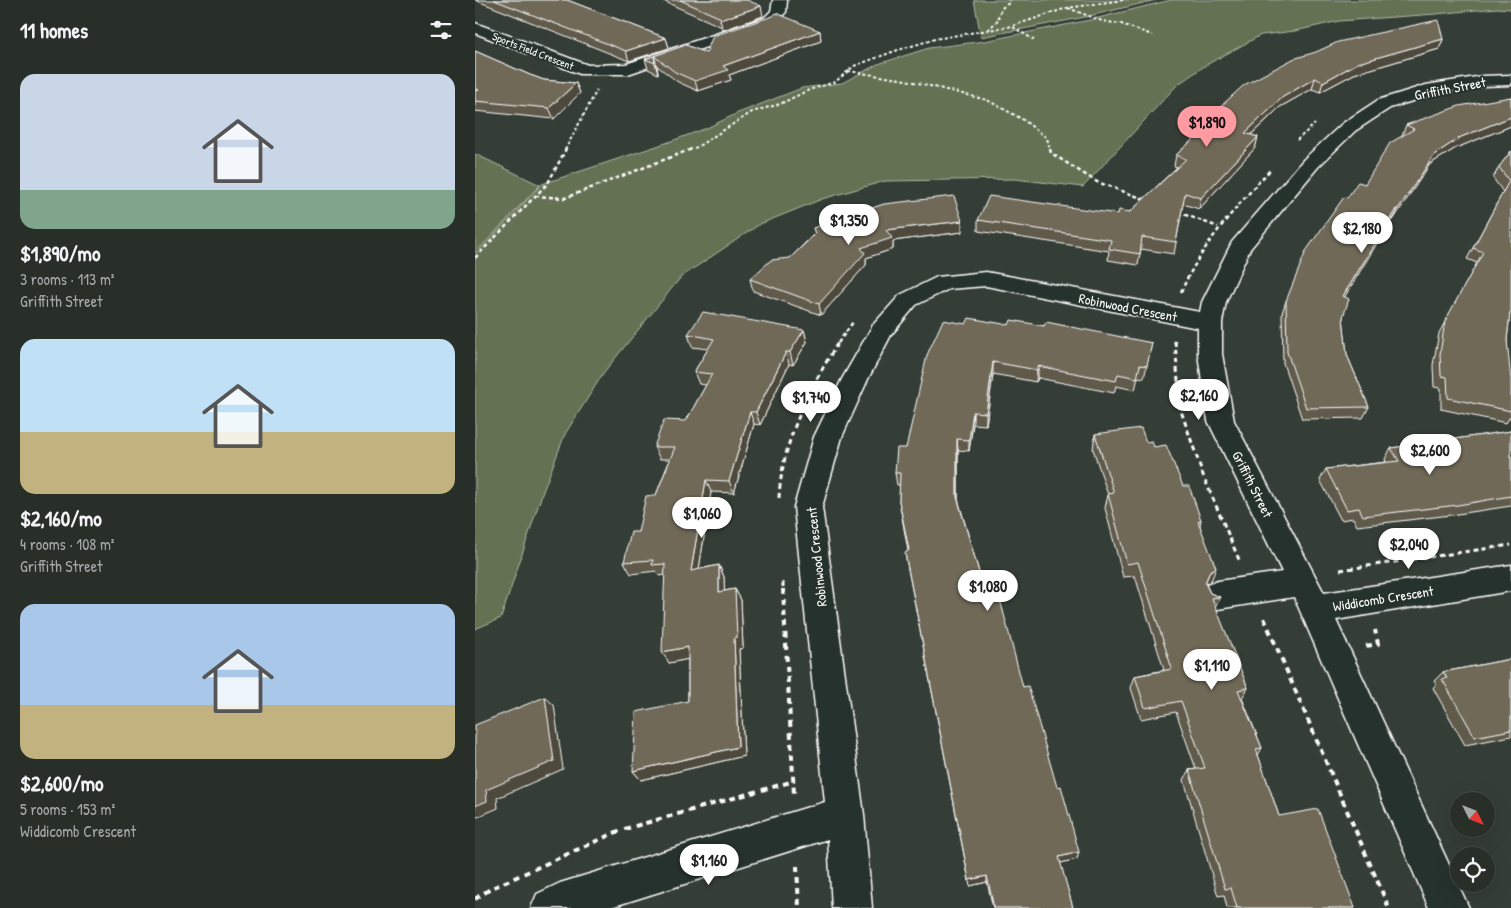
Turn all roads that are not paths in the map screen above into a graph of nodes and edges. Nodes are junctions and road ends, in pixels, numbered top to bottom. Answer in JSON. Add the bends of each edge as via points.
{"nodes":[{"id":1,"x":780,"y":0,"type":"edge"},
{"id":2,"x":475,"y":28,"type":"edge"},
{"id":3,"x":1511,"y":80,"type":"edge"},
{"id":4,"x":1210,"y":322,"type":"junction"},
{"id":5,"x":1511,"y":578,"type":"edge"},
{"id":6,"x":1217,"y":595,"type":"edge"},
{"id":7,"x":1309,"y":596,"type":"junction"},
{"id":8,"x":845,"y":815,"type":"junction"},
{"id":9,"x":551,"y":908,"type":"edge"},
{"id":10,"x":852,"y":908,"type":"edge"},
{"id":11,"x":1449,"y":908,"type":"edge"}],
"edges":[{"from":1,"to":2,"type":"street","name":"Sports Field Crescent","via":[[778,12],[769,21],[628,69],[586,70]]},
{"from":3,"to":4,"type":"street","name":"Griffith Street","via":[[1432,89],[1384,104],[1349,127],[1311,163],[1240,247],[1214,302]]},
{"from":4,"to":7,"type":"street","name":"Griffith Street","via":[[1209,354],[1221,421]]},
{"from":4,"to":8,"type":"street","name":"Robinwood Crescent","via":[[985,279],[945,282],[908,300],[881,331],[828,437],[808,507]]},
{"from":5,"to":7,"type":"street","name":"Widdicomb Crescent"},
{"from":6,"to":7,"type":"street","name":"Widdicomb Crescent","via":[[1252,589]]},
{"from":7,"to":11,"type":"street","name":"Griffith Street"},
{"from":8,"to":9,"type":"street"},
{"from":8,"to":10,"type":"street","name":"Robinwood Crescent"}]}
